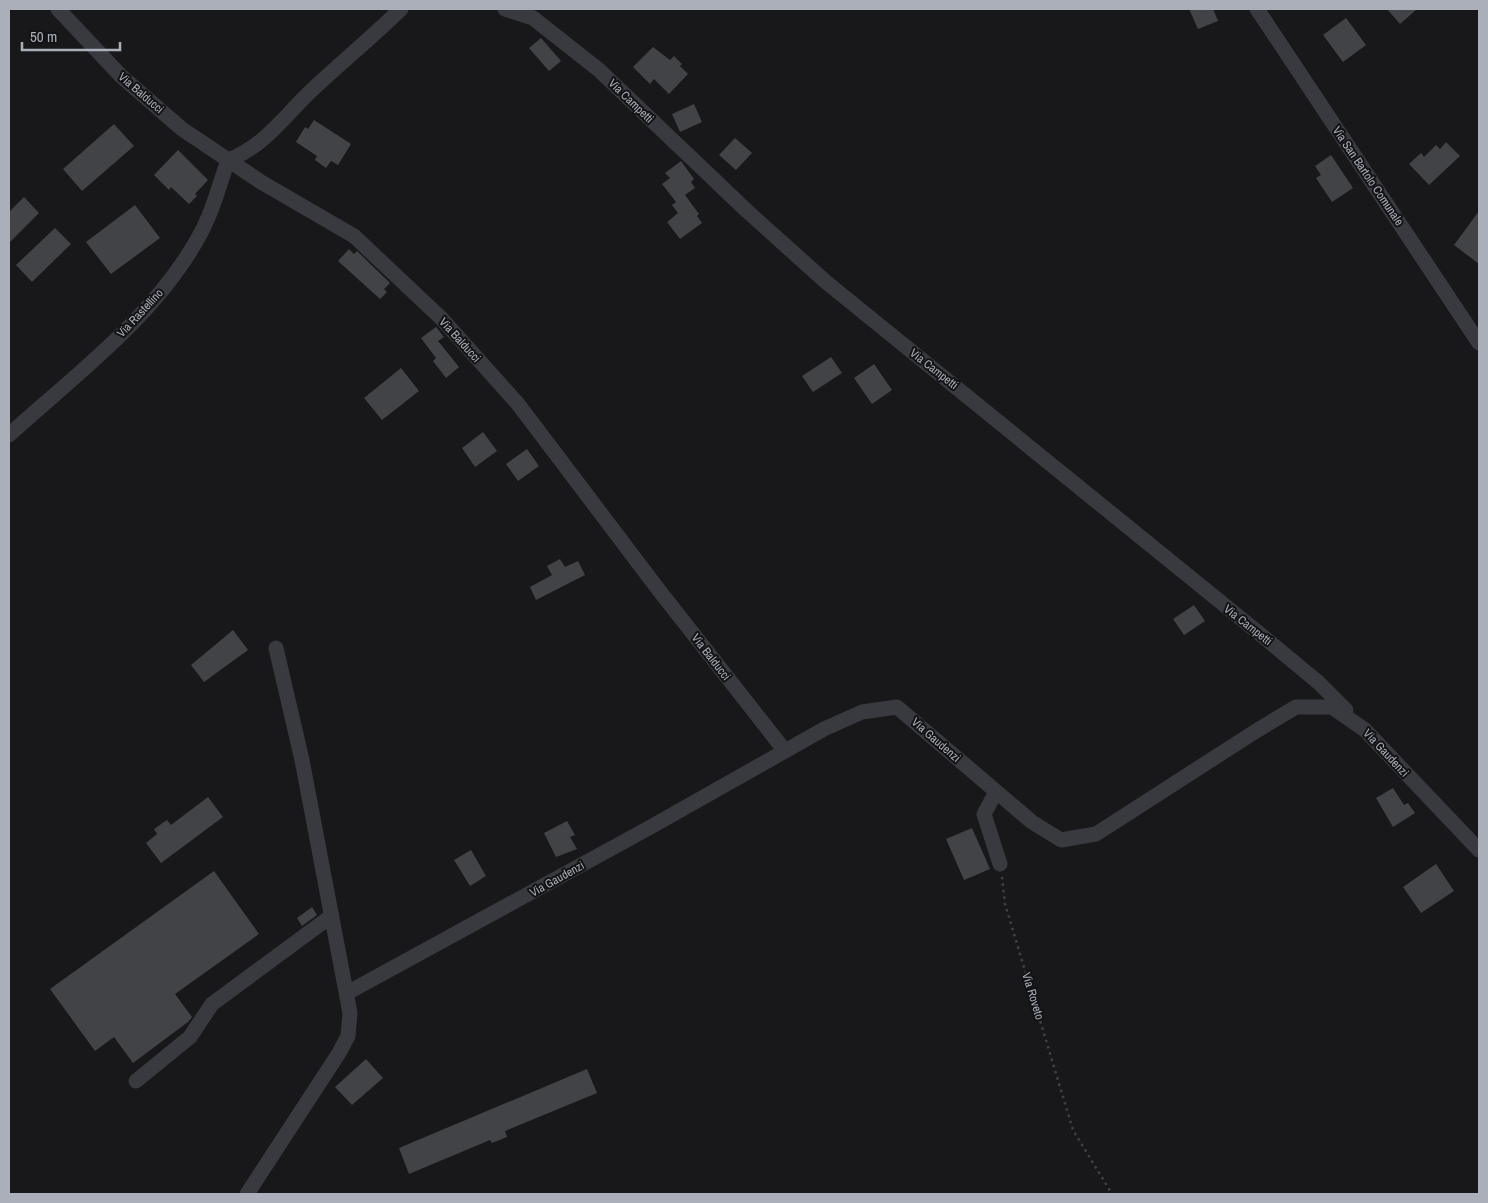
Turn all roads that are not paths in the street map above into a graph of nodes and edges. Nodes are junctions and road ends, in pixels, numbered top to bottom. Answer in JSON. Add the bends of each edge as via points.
{"nodes":[{"id":1,"x":58,"y":9,"type":"edge"},
{"id":2,"x":401,"y":9,"type":"edge"},
{"id":3,"x":505,"y":9,"type":"edge"},
{"id":4,"x":1257,"y":9,"type":"edge"},
{"id":5,"x":228,"y":160,"type":"junction"},
{"id":6,"x":1479,"y":343,"type":"edge"},
{"id":7,"x":9,"y":435,"type":"edge"},
{"id":8,"x":276,"y":648,"type":"dead end"},
{"id":9,"x":1365,"y":730,"type":"junction"},
{"id":10,"x":785,"y":751,"type":"junction"},
{"id":11,"x":996,"y":792,"type":"junction"},
{"id":12,"x":1479,"y":850,"type":"edge"},
{"id":13,"x":1000,"y":864,"type":"road end"},
{"id":14,"x":330,"y":917,"type":"junction"},
{"id":15,"x":346,"y":993,"type":"junction"},
{"id":16,"x":136,"y":1080,"type":"dead end"},
{"id":17,"x":247,"y":1194,"type":"edge"}],
"edges":[{"from":1,"to":5,"type":"street","name":"Via Balducci","via":[[121,76],[182,128]]},
{"from":2,"to":5,"type":"street","via":[[312,90],[262,141],[244,154]]},
{"from":3,"to":9,"type":"street","name":"Via Campetti","via":[[533,18],[599,70],[826,282],[1320,683]]},
{"from":4,"to":6,"type":"street","name":"Via San Bartolo Comunale"},
{"from":5,"to":7,"type":"street","name":"Via Rastellino","via":[[199,237],[178,271],[123,332]]},
{"from":5,"to":10,"type":"street","name":"Via Balducci","via":[[354,236],[440,318],[518,404]]},
{"from":8,"to":14,"type":"street","via":[[302,760]]},
{"from":9,"to":11,"type":"street","name":"Via Gaudenzi","via":[[1332,707],[1296,708],[1096,834],[1061,840],[1032,822]]},
{"from":9,"to":12,"type":"street","name":"Via Gaudenzi"},
{"from":10,"to":11,"type":"street","name":"Via Gaudenzi","via":[[824,728],[862,712],[897,707]]},
{"from":10,"to":15,"type":"street","name":"Via Gaudenzi"},
{"from":11,"to":13,"type":"street","via":[[984,814]]},
{"from":14,"to":15,"type":"street"},
{"from":14,"to":16,"type":"street","via":[[212,1004],[190,1037]]},
{"from":15,"to":17,"type":"street","via":[[350,1013],[348,1036]]}]}
